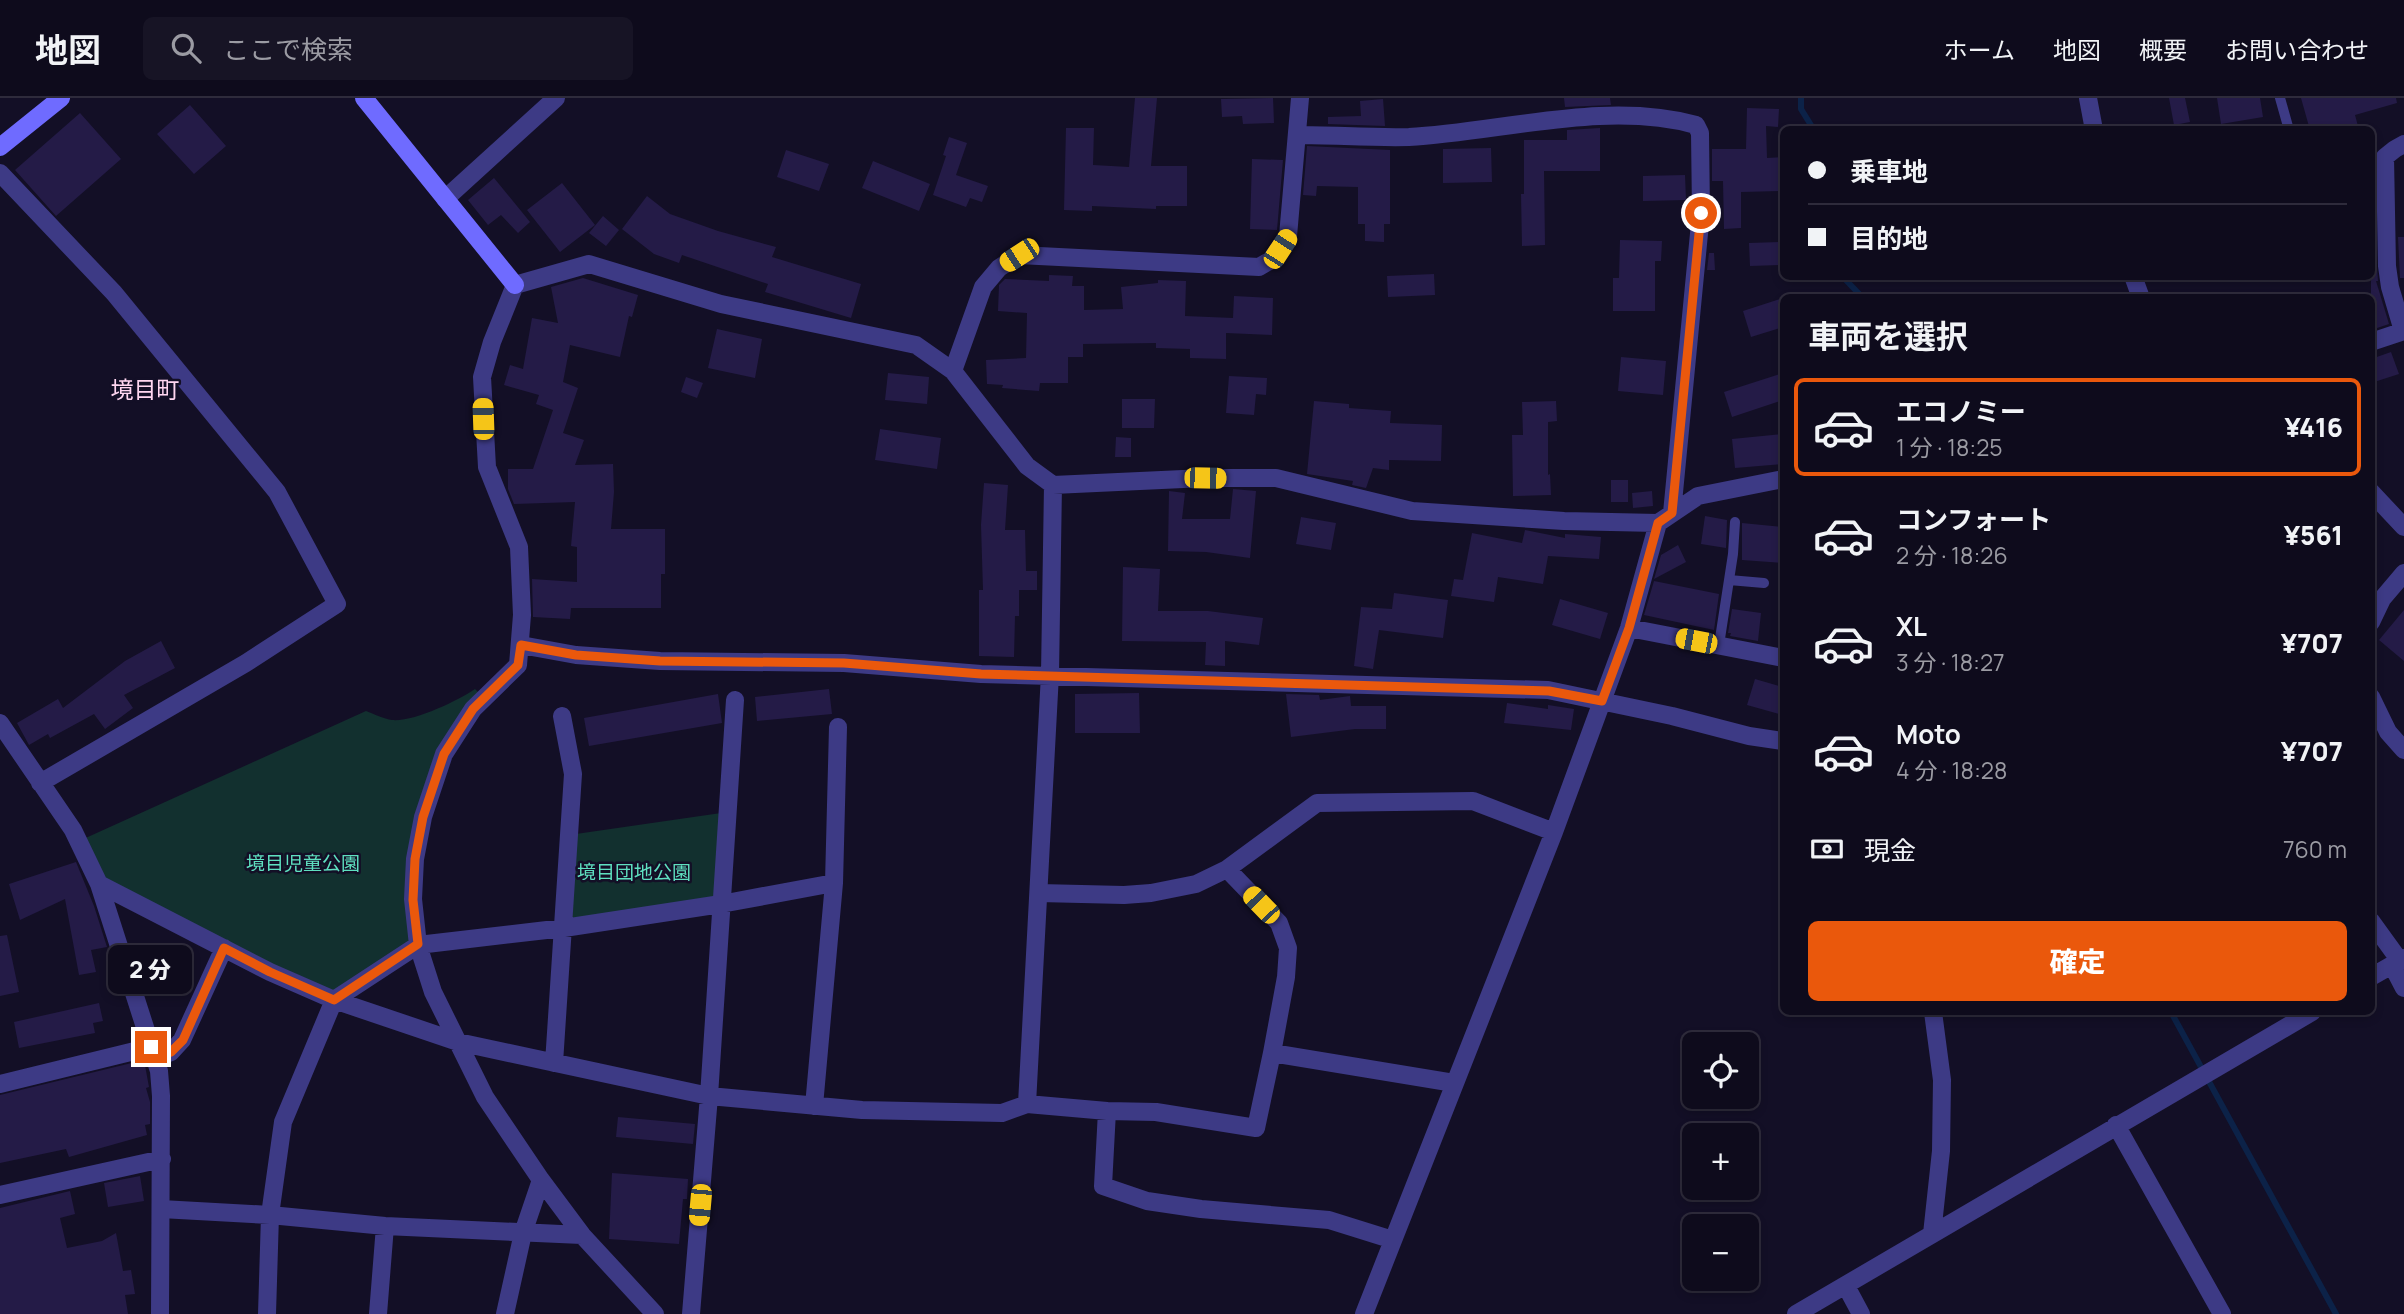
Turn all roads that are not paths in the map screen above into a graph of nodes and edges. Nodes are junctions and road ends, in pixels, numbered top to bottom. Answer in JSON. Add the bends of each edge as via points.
{"nodes":[{"id":1,"x":61,"y":98,"type":"edge"},
{"id":2,"x":364,"y":98,"type":"edge"},
{"id":3,"x":556,"y":98,"type":"edge"},
{"id":4,"x":1300,"y":98,"type":"edge"},
{"id":5,"x":2088,"y":98,"type":"edge"},
{"id":6,"x":2280,"y":98,"type":"edge"},
{"id":7,"x":2093,"y":126,"type":"edge"},
{"id":8,"x":2288,"y":126,"type":"edge"},
{"id":9,"x":1297,"y":135,"type":"junction"},
{"id":10,"x":2404,"y":144,"type":"edge"},
{"id":11,"x":0,"y":147,"type":"edge"},
{"id":12,"x":0,"y":173,"type":"edge"},
{"id":13,"x":2379,"y":174,"type":"edge"},
{"id":14,"x":445,"y":199,"type":"junction"},
{"id":15,"x":515,"y":285,"type":"junction"},
{"id":16,"x":2404,"y":331,"type":"edge"},
{"id":17,"x":2375,"y":341,"type":"edge"},
{"id":18,"x":953,"y":371,"type":"junction"},
{"id":19,"x":1780,"y":480,"type":"edge"},
{"id":20,"x":1053,"y":485,"type":"junction"},
{"id":21,"x":2375,"y":496,"type":"edge"},
{"id":22,"x":1665,"y":518,"type":"junction"},
{"id":23,"x":1735,"y":522,"type":"dead end"},
{"id":24,"x":2404,"y":527,"type":"edge"},
{"id":25,"x":2404,"y":573,"type":"edge"},
{"id":26,"x":1730,"y":580,"type":"junction"},
{"id":27,"x":1764,"y":583,"type":"dead end"},
{"id":28,"x":2375,"y":614,"type":"edge"},
{"id":29,"x":1629,"y":628,"type":"junction"},
{"id":30,"x":521,"y":645,"type":"junction"},
{"id":31,"x":1719,"y":645,"type":"junction"},
{"id":32,"x":1780,"y":657,"type":"edge"},
{"id":33,"x":1051,"y":674,"type":"junction"},
{"id":34,"x":735,"y":700,"type":"dead end"},
{"id":35,"x":1602,"y":701,"type":"junction"},
{"id":36,"x":2375,"y":705,"type":"edge"},
{"id":37,"x":562,"y":716,"type":"dead end"},
{"id":38,"x":0,"y":723,"type":"edge"},
{"id":39,"x":838,"y":727,"type":"dead end"},
{"id":40,"x":1780,"y":741,"type":"edge"},
{"id":41,"x":2404,"y":750,"type":"edge"},
{"id":42,"x":40,"y":783,"type":"junction"},
{"id":43,"x":1554,"y":832,"type":"junction"},
{"id":44,"x":1227,"y":869,"type":"junction"},
{"id":45,"x":834,"y":883,"type":"junction"},
{"id":46,"x":99,"y":884,"type":"junction"},
{"id":47,"x":1039,"y":893,"type":"junction"},
{"id":48,"x":722,"y":904,"type":"junction"},
{"id":49,"x":2375,"y":927,"type":"edge"},
{"id":50,"x":564,"y":928,"type":"junction"},
{"id":51,"x":418,"y":944,"type":"junction"},
{"id":52,"x":224,"y":948,"type":"junction"},
{"id":53,"x":2399,"y":962,"type":"edge"},
{"id":54,"x":2375,"y":975,"type":"edge"},
{"id":55,"x":2404,"y":988,"type":"edge"},
{"id":56,"x":334,"y":1000,"type":"junction"},
{"id":57,"x":1933,"y":1015,"type":"edge"},
{"id":58,"x":2307,"y":1015,"type":"edge"},
{"id":59,"x":458,"y":1042,"type":"junction"},
{"id":60,"x":153,"y":1053,"type":"junction"},
{"id":61,"x":1272,"y":1053,"type":"junction"},
{"id":62,"x":554,"y":1063,"type":"junction"},
{"id":63,"x":1454,"y":1083,"type":"junction"},
{"id":64,"x":0,"y":1084,"type":"edge"},
{"id":65,"x":709,"y":1096,"type":"junction"},
{"id":66,"x":1027,"y":1104,"type":"junction"},
{"id":67,"x":814,"y":1106,"type":"junction"},
{"id":68,"x":1107,"y":1111,"type":"junction"},
{"id":69,"x":2116,"y":1125,"type":"junction"},
{"id":70,"x":162,"y":1159,"type":"junction"},
{"id":71,"x":541,"y":1180,"type":"junction"},
{"id":72,"x":0,"y":1195,"type":"edge"},
{"id":73,"x":161,"y":1209,"type":"junction"},
{"id":74,"x":270,"y":1215,"type":"junction"},
{"id":75,"x":385,"y":1226,"type":"junction"},
{"id":76,"x":523,"y":1233,"type":"junction"},
{"id":77,"x":1932,"y":1234,"type":"junction"},
{"id":78,"x":582,"y":1235,"type":"junction"},
{"id":79,"x":1392,"y":1240,"type":"junction"},
{"id":80,"x":1846,"y":1286,"type":"junction"},
{"id":81,"x":160,"y":1314,"type":"edge"},
{"id":82,"x":267,"y":1314,"type":"edge"},
{"id":83,"x":379,"y":1314,"type":"edge"},
{"id":84,"x":505,"y":1314,"type":"edge"},
{"id":85,"x":655,"y":1314,"type":"edge"},
{"id":86,"x":691,"y":1314,"type":"edge"},
{"id":87,"x":1364,"y":1314,"type":"edge"},
{"id":88,"x":1796,"y":1314,"type":"edge"},
{"id":89,"x":1861,"y":1314,"type":"edge"},
{"id":90,"x":2222,"y":1314,"type":"edge"}],
"edges":[{"from":1,"to":11,"type":"street"},
{"from":2,"to":14,"type":"street"},
{"from":3,"to":14,"type":"street"},
{"from":4,"to":9,"type":"street"},
{"from":5,"to":7,"type":"street"},
{"from":6,"to":8,"type":"lane"},
{"from":9,"to":18,"type":"street","via":[[1288,236],[1271,260],[1259,267],[1019,255],[999,268],[983,287]]},
{"from":9,"to":22,"type":"street","via":[[1408,137],[1618,116],[1696,125],[1700,133],[1701,213]]},
{"from":10,"to":13,"type":"street","via":[[2385,158]]},
{"from":12,"to":42,"type":"street","via":[[114,293],[277,492],[337,604],[246,663]]},
{"from":13,"to":16,"type":"street","via":[[2390,287]]},
{"from":14,"to":15,"type":"street"},
{"from":15,"to":18,"type":"street","via":[[589,264],[721,304],[916,345]]},
{"from":15,"to":30,"type":"street","via":[[482,377],[487,467],[519,547]]},
{"from":16,"to":17,"type":"street"},
{"from":18,"to":20,"type":"street","via":[[1027,466]]},
{"from":19,"to":22,"type":"street","via":[[1698,496]]},
{"from":20,"to":22,"type":"street","via":[[1276,478],[1412,511],[1564,521]]},
{"from":20,"to":33,"type":"street"},
{"from":21,"to":24,"type":"street"},
{"from":22,"to":29,"type":"street"},
{"from":23,"to":26,"type":"lane"},
{"from":25,"to":28,"type":"street"},
{"from":26,"to":27,"type":"lane"},
{"from":26,"to":31,"type":"lane"},
{"from":29,"to":31,"type":"street"},
{"from":29,"to":35,"type":"street"},
{"from":30,"to":33,"type":"street","via":[[576,655],[660,661],[844,663],[981,674]]},
{"from":30,"to":51,"type":"street","via":[[518,665],[473,709],[444,754],[415,859]]},
{"from":31,"to":32,"type":"street"},
{"from":33,"to":35,"type":"street","via":[[1549,691]]},
{"from":33,"to":47,"type":"street"},
{"from":34,"to":48,"type":"street"},
{"from":35,"to":40,"type":"street"},
{"from":35,"to":43,"type":"street"},
{"from":36,"to":41,"type":"street","via":[[2388,732]]},
{"from":37,"to":50,"type":"street","via":[[573,774]]},
{"from":38,"to":42,"type":"street"},
{"from":39,"to":45,"type":"street"},
{"from":42,"to":46,"type":"street","via":[[73,830]]},
{"from":43,"to":44,"type":"street","via":[[1473,801],[1317,803]]},
{"from":43,"to":63,"type":"street"},
{"from":44,"to":47,"type":"street","via":[[1196,884],[1151,893]]},
{"from":44,"to":61,"type":"street","via":[[1279,923],[1288,948]]},
{"from":45,"to":48,"type":"street"},
{"from":45,"to":67,"type":"street"},
{"from":46,"to":52,"type":"street"},
{"from":46,"to":60,"type":"street"},
{"from":47,"to":66,"type":"street"},
{"from":48,"to":50,"type":"street"},
{"from":48,"to":65,"type":"street"},
{"from":49,"to":53,"type":"street"},
{"from":50,"to":51,"type":"street"},
{"from":50,"to":62,"type":"street"},
{"from":51,"to":56,"type":"street"},
{"from":51,"to":59,"type":"street","via":[[433,992]]},
{"from":52,"to":56,"type":"street"},
{"from":52,"to":60,"type":"street","via":[[183,1040],[171,1052]]},
{"from":53,"to":54,"type":"street"},
{"from":53,"to":55,"type":"street"},
{"from":56,"to":59,"type":"street"},
{"from":56,"to":74,"type":"street","via":[[283,1122]]},
{"from":57,"to":77,"type":"street","via":[[1942,1080],[1941,1151]]},
{"from":58,"to":69,"type":"street"},
{"from":59,"to":62,"type":"street"},
{"from":59,"to":71,"type":"street","via":[[485,1097]]},
{"from":60,"to":64,"type":"street"},
{"from":60,"to":70,"type":"street","via":[[161,1096]]},
{"from":61,"to":63,"type":"street"},
{"from":61,"to":68,"type":"street","via":[[1256,1128],[1156,1112]]},
{"from":62,"to":65,"type":"street"},
{"from":63,"to":79,"type":"street"},
{"from":65,"to":67,"type":"street"},
{"from":65,"to":86,"type":"street"},
{"from":66,"to":67,"type":"street","via":[[1002,1113]]},
{"from":66,"to":68,"type":"street"},
{"from":68,"to":79,"type":"street","via":[[1102,1186],[1147,1201],[1329,1220]]},
{"from":69,"to":77,"type":"street"},
{"from":69,"to":90,"type":"street"},
{"from":70,"to":72,"type":"street"},
{"from":70,"to":73,"type":"street"},
{"from":71,"to":76,"type":"street"},
{"from":71,"to":78,"type":"street"},
{"from":73,"to":74,"type":"street"},
{"from":73,"to":81,"type":"street"},
{"from":74,"to":75,"type":"street"},
{"from":74,"to":82,"type":"street"},
{"from":75,"to":76,"type":"street"},
{"from":75,"to":83,"type":"street"},
{"from":76,"to":78,"type":"street"},
{"from":76,"to":84,"type":"street"},
{"from":77,"to":80,"type":"street"},
{"from":78,"to":85,"type":"street"},
{"from":79,"to":87,"type":"street"},
{"from":80,"to":88,"type":"street"},
{"from":80,"to":89,"type":"street"}]}
